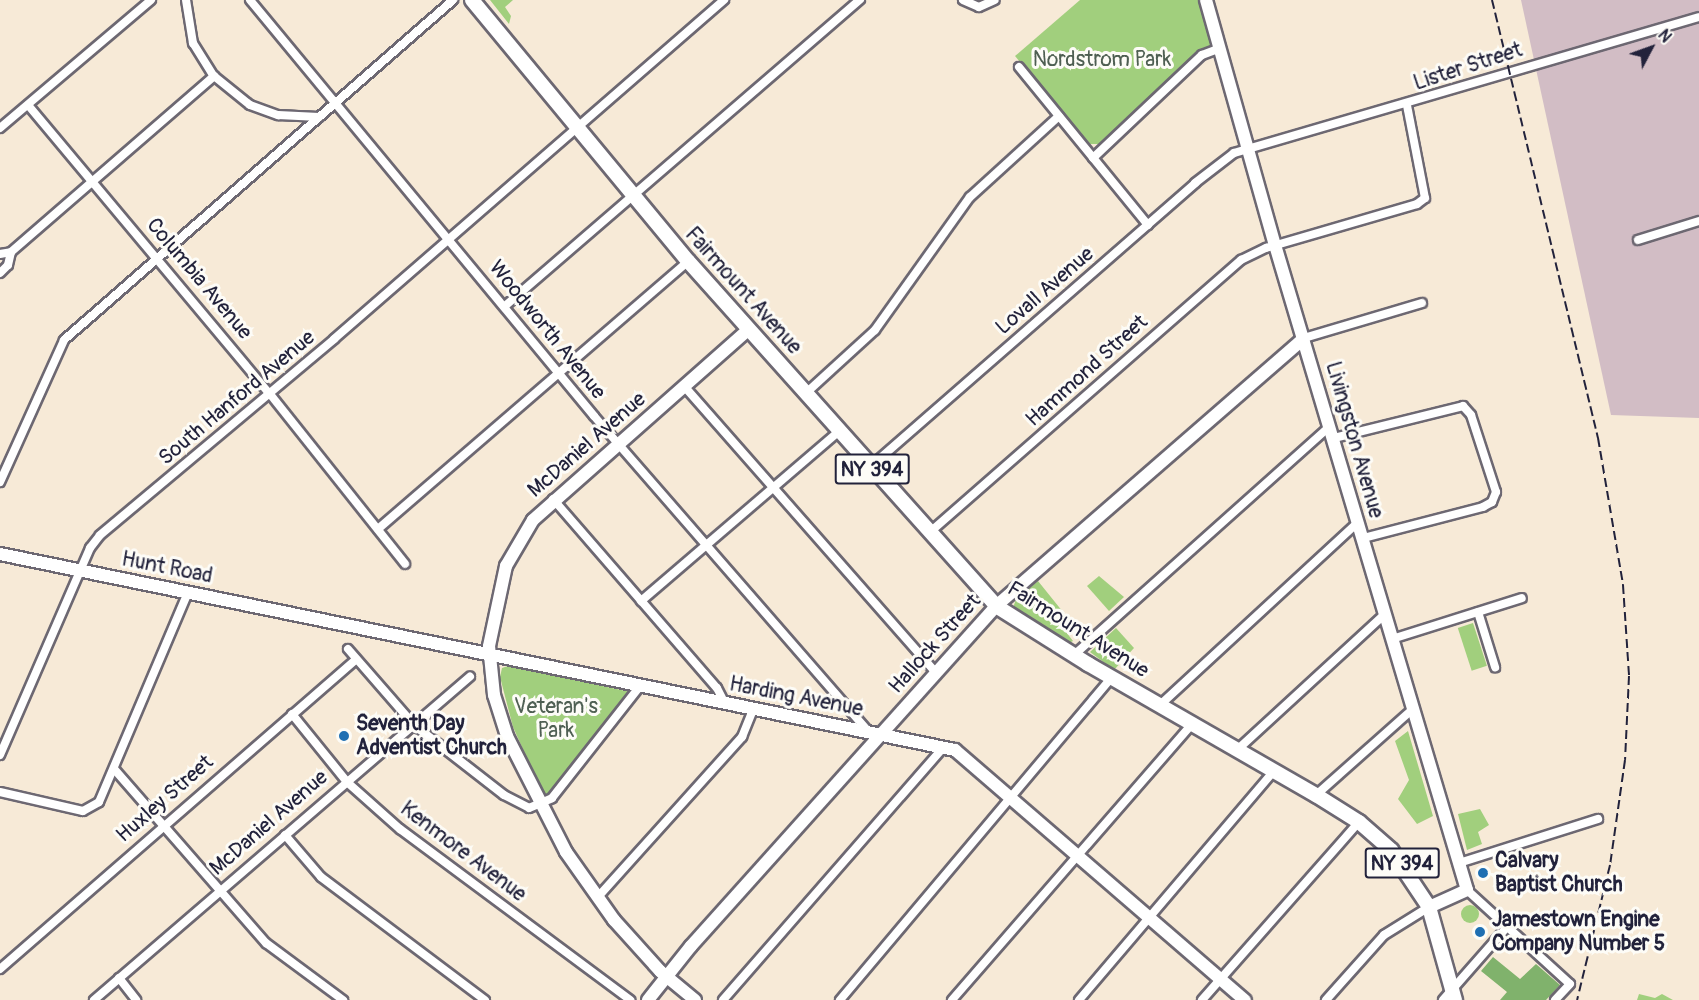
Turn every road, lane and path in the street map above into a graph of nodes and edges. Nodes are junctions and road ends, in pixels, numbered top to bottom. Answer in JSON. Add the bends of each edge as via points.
{"nodes":[{"id":1,"x":151,"y":0,"type":"edge"},
{"id":2,"x":186,"y":0,"type":"edge"},
{"id":3,"x":250,"y":0,"type":"edge"},
{"id":4,"x":453,"y":0,"type":"edge"},
{"id":5,"x":472,"y":0,"type":"edge"},
{"id":6,"x":724,"y":0,"type":"edge"},
{"id":7,"x":860,"y":0,"type":"edge"},
{"id":8,"x":963,"y":0,"type":"edge"},
{"id":9,"x":995,"y":0,"type":"edge"},
{"id":10,"x":1206,"y":0,"type":"edge"},
{"id":11,"x":1699,"y":16,"type":"edge"},
{"id":12,"x":1218,"y":49,"type":"junction"},
{"id":13,"x":1019,"y":67,"type":"dead end"},
{"id":14,"x":214,"y":76,"type":"junction"},
{"id":15,"x":334,"y":103,"type":"junction"},
{"id":16,"x":27,"y":105,"type":"junction"},
{"id":17,"x":1407,"y":105,"type":"junction"},
{"id":18,"x":1059,"y":116,"type":"junction"},
{"id":19,"x":319,"y":117,"type":"junction"},
{"id":20,"x":578,"y":127,"type":"junction"},
{"id":21,"x":0,"y":128,"type":"edge"},
{"id":22,"x":1247,"y":150,"type":"junction"},
{"id":23,"x":1093,"y":158,"type":"junction"},
{"id":24,"x":93,"y":181,"type":"junction"},
{"id":25,"x":631,"y":195,"type":"junction"},
{"id":26,"x":1699,"y":221,"type":"edge"},
{"id":27,"x":1148,"y":225,"type":"junction"},
{"id":28,"x":449,"y":239,"type":"junction"},
{"id":29,"x":1638,"y":240,"type":"dead end"},
{"id":30,"x":1275,"y":245,"type":"junction"},
{"id":31,"x":11,"y":252,"type":"junction"},
{"id":32,"x":0,"y":254,"type":"edge"},
{"id":33,"x":158,"y":258,"type":"junction"},
{"id":34,"x":688,"y":261,"type":"junction"},
{"id":35,"x":0,"y":273,"type":"edge"},
{"id":36,"x":1422,"y":303,"type":"dead end"},
{"id":37,"x":506,"y":306,"type":"junction"},
{"id":38,"x":749,"y":329,"type":"junction"},
{"id":39,"x":1304,"y":338,"type":"junction"},
{"id":40,"x":559,"y":373,"type":"junction"},
{"id":41,"x":684,"y":386,"type":"junction"},
{"id":42,"x":806,"y":393,"type":"junction"},
{"id":43,"x":270,"y":394,"type":"junction"},
{"id":44,"x":839,"y":430,"type":"junction"},
{"id":45,"x":1332,"y":432,"type":"junction"},
{"id":46,"x":618,"y":442,"type":"junction"},
{"id":47,"x":870,"y":467,"type":"junction"},
{"id":48,"x":0,"y":482,"type":"edge"},
{"id":49,"x":773,"y":488,"type":"junction"},
{"id":50,"x":552,"y":499,"type":"junction"},
{"id":51,"x":1358,"y":522,"type":"junction"},
{"id":52,"x":378,"y":529,"type":"junction"},
{"id":53,"x":929,"y":533,"type":"junction"},
{"id":54,"x":1363,"y":538,"type":"junction"},
{"id":55,"x":707,"y":544,"type":"junction"},
{"id":56,"x":0,"y":554,"type":"edge"},
{"id":57,"x":405,"y":564,"type":"dead end"},
{"id":58,"x":80,"y":571,"type":"junction"},
{"id":59,"x":188,"y":592,"type":"junction"},
{"id":60,"x":1522,"y":598,"type":"dead end"},
{"id":61,"x":641,"y":601,"type":"junction"},
{"id":62,"x":996,"y":606,"type":"junction"},
{"id":63,"x":1478,"y":612,"type":"junction"},
{"id":64,"x":1385,"y":614,"type":"junction"},
{"id":65,"x":326,"y":621,"type":"joint"},
{"id":66,"x":1392,"y":639,"type":"junction"},
{"id":67,"x":348,"y":649,"type":"dead end"},
{"id":68,"x":489,"y":655,"type":"junction"},
{"id":69,"x":1074,"y":655,"type":"junction"},
{"id":70,"x":356,"y":659,"type":"junction"},
{"id":71,"x":1495,"y":667,"type":"dead end"},
{"id":72,"x":935,"y":672,"type":"junction"},
{"id":73,"x":470,"y":676,"type":"dead end"},
{"id":74,"x":1111,"y":678,"type":"junction"},
{"id":75,"x":641,"y":685,"type":"junction"},
{"id":76,"x":724,"y":702,"type":"junction"},
{"id":77,"x":1160,"y":705,"type":"junction"},
{"id":78,"x":754,"y":708,"type":"junction"},
{"id":79,"x":1414,"y":708,"type":"junction"},
{"id":80,"x":292,"y":714,"type":"junction"},
{"id":81,"x":1192,"y":724,"type":"junction"},
{"id":82,"x":414,"y":725,"type":"junction"},
{"id":83,"x":875,"y":733,"type":"junction"},
{"id":84,"x":944,"y":747,"type":"junction"},
{"id":85,"x":1237,"y":750,"type":"junction"},
{"id":86,"x":0,"y":755,"type":"edge"},
{"id":87,"x":115,"y":770,"type":"junction"},
{"id":88,"x":1274,"y":771,"type":"junction"},
{"id":89,"x":347,"y":782,"type":"junction"},
{"id":90,"x":0,"y":792,"type":"edge"},
{"id":91,"x":1316,"y":795,"type":"junction"},
{"id":92,"x":1013,"y":798,"type":"junction"},
{"id":93,"x":539,"y":805,"type":"junction"},
{"id":94,"x":1598,"y":819,"type":"dead end"},
{"id":95,"x":1359,"y":822,"type":"junction"},
{"id":96,"x":162,"y":825,"type":"junction"},
{"id":97,"x":285,"y":835,"type":"junction"},
{"id":98,"x":1079,"y":855,"type":"junction"},
{"id":99,"x":1459,"y":863,"type":"junction"},
{"id":100,"x":1467,"y":890,"type":"junction"},
{"id":101,"x":219,"y":892,"type":"junction"},
{"id":102,"x":597,"y":898,"type":"junction"},
{"id":103,"x":1430,"y":907,"type":"junction"},
{"id":104,"x":1150,"y":917,"type":"junction"},
{"id":105,"x":1507,"y":927,"type":"junction"},
{"id":106,"x":0,"y":969,"type":"edge"},
{"id":107,"x":666,"y":976,"type":"junction"},
{"id":108,"x":119,"y":978,"type":"junction"},
{"id":109,"x":1220,"y":979,"type":"junction"},
{"id":110,"x":1454,"y":994,"type":"edge"},
{"id":111,"x":94,"y":1000,"type":"edge"},
{"id":112,"x":136,"y":1000,"type":"edge"},
{"id":113,"x":343,"y":1000,"type":"edge"},
{"id":114,"x":485,"y":1000,"type":"edge"},
{"id":115,"x":630,"y":1000,"type":"edge"},
{"id":116,"x":648,"y":1000,"type":"edge"},
{"id":117,"x":695,"y":1000,"type":"edge"},
{"id":118,"x":723,"y":1000,"type":"edge"},
{"id":119,"x":840,"y":1000,"type":"edge"},
{"id":120,"x":952,"y":1000,"type":"edge"},
{"id":121,"x":1079,"y":1000,"type":"edge"},
{"id":122,"x":1202,"y":1000,"type":"edge"},
{"id":123,"x":1245,"y":1000,"type":"edge"},
{"id":124,"x":1326,"y":1000,"type":"edge"},
{"id":125,"x":1443,"y":1000,"type":"edge"},
{"id":126,"x":1555,"y":1000,"type":"edge"}],
"edges":[{"from":1,"to":16,"type":"street"},
{"from":2,"to":14,"type":"street","via":[[193,43]]},
{"from":3,"to":15,"type":"street","name":"Woodworth Avenue"},
{"from":4,"to":15,"type":"street"},
{"from":5,"to":20,"type":"main road","name":"Fairmount Avenue","number":"NY 394"},
{"from":6,"to":20,"type":"street","name":"South Hanford Avenue"},
{"from":7,"to":25,"type":"street"},
{"from":8,"to":9,"type":"street","via":[[979,7]]},
{"from":10,"to":12,"type":"street","name":"Livingston Avenue"},
{"from":11,"to":17,"type":"street","name":"Lister Street"},
{"from":12,"to":22,"type":"street","name":"Livingston Avenue"},
{"from":12,"to":23,"type":"street","via":[[1202,55]]},
{"from":13,"to":18,"type":"street"},
{"from":14,"to":19,"type":"street","via":[[250,105],[278,115]]},
{"from":14,"to":24,"type":"street"},
{"from":15,"to":19,"type":"street"},
{"from":15,"to":28,"type":"street","name":"Woodworth Avenue"},
{"from":16,"to":21,"type":"street"},
{"from":16,"to":24,"type":"street","name":"Columbia Avenue"},
{"from":17,"to":22,"type":"street","name":"Lister Street"},
{"from":17,"to":30,"type":"street","name":"Hammond Street","via":[[1427,192],[1417,204]]},
{"from":18,"to":23,"type":"street"},
{"from":18,"to":42,"type":"street","via":[[970,197],[875,330]]},
{"from":19,"to":33,"type":"street"},
{"from":20,"to":25,"type":"main road","name":"Fairmount Avenue","number":"NY 394"},
{"from":20,"to":28,"type":"street","name":"South Hanford Avenue"},
{"from":22,"to":27,"type":"street","name":"Lovall Avenue","via":[[1228,157]]},
{"from":22,"to":30,"type":"street","name":"Livingston Avenue"},
{"from":23,"to":27,"type":"street"},
{"from":24,"to":31,"type":"street"},
{"from":24,"to":33,"type":"street","name":"Columbia Avenue"},
{"from":25,"to":34,"type":"main road","name":"Fairmount Avenue","number":"NY 394"},
{"from":25,"to":37,"type":"street"},
{"from":26,"to":29,"type":"street"},
{"from":27,"to":47,"type":"street","name":"Lovall Avenue"},
{"from":28,"to":37,"type":"street","name":"Woodworth Avenue"},
{"from":28,"to":43,"type":"street","name":"South Hanford Avenue"},
{"from":30,"to":39,"type":"street","name":"Livingston Avenue"},
{"from":30,"to":53,"type":"street","name":"Hammond Street","via":[[1229,268]]},
{"from":31,"to":32,"type":"street"},
{"from":31,"to":35,"type":"street","via":[[8,265]]},
{"from":33,"to":43,"type":"street","name":"Columbia Avenue"},
{"from":33,"to":48,"type":"street","via":[[64,340]]},
{"from":34,"to":38,"type":"main road","name":"Fairmount Avenue","number":"NY 394"},
{"from":34,"to":40,"type":"street"},
{"from":36,"to":39,"type":"street","name":"Hallock Street"},
{"from":37,"to":40,"type":"street","name":"Woodworth Avenue"},
{"from":38,"to":41,"type":"street","name":"McDaniel Avenue"},
{"from":38,"to":42,"type":"main road","name":"Fairmount Avenue","number":"NY 394"},
{"from":39,"to":45,"type":"street","name":"Livingston Avenue"},
{"from":39,"to":62,"type":"street","name":"Hallock Street"},
{"from":40,"to":46,"type":"street","name":"Woodworth Avenue"},
{"from":40,"to":52,"type":"street"},
{"from":41,"to":46,"type":"street","name":"McDaniel Avenue"},
{"from":41,"to":49,"type":"street"},
{"from":42,"to":44,"type":"main road","name":"Fairmount Avenue","number":"NY 394"},
{"from":43,"to":52,"type":"street","name":"Columbia Avenue"},
{"from":43,"to":58,"type":"street","name":"South Hanford Avenue","via":[[100,535]]},
{"from":44,"to":47,"type":"main road","name":"Fairmount Avenue","number":"NY 394"},
{"from":44,"to":49,"type":"street"},
{"from":45,"to":51,"type":"street","name":"Livingston Avenue"},
{"from":45,"to":54,"type":"street","via":[[1463,406],[1471,415],[1496,492],[1492,502],[1483,507]]},
{"from":45,"to":69,"type":"street"},
{"from":46,"to":50,"type":"street","name":"McDaniel Avenue"},
{"from":46,"to":55,"type":"street","name":"Woodworth Avenue"},
{"from":47,"to":53,"type":"main road","name":"Fairmount Avenue","number":"NY 394"},
{"from":49,"to":55,"type":"street"},
{"from":49,"to":72,"type":"street"},
{"from":50,"to":61,"type":"street"},
{"from":50,"to":68,"type":"street","name":"McDaniel Avenue","via":[[522,534],[510,557],[494,614]]},
{"from":51,"to":54,"type":"street","name":"Livingston Avenue"},
{"from":51,"to":77,"type":"street"},
{"from":52,"to":57,"type":"street","name":"Columbia Avenue"},
{"from":53,"to":62,"type":"main road","name":"Fairmount Avenue","number":"NY 394"},
{"from":54,"to":64,"type":"street","name":"Livingston Avenue"},
{"from":55,"to":61,"type":"street"},
{"from":55,"to":83,"type":"street","name":"Woodworth Avenue"},
{"from":56,"to":58,"type":"street","name":"Hunt Road"},
{"from":58,"to":59,"type":"street","name":"Hunt Road"},
{"from":58,"to":86,"type":"street","name":"South Hanford Avenue"},
{"from":59,"to":65,"type":"street","name":"Hunt Road"},
{"from":59,"to":87,"type":"street"},
{"from":60,"to":63,"type":"street"},
{"from":61,"to":76,"type":"street","via":[[717,688]]},
{"from":62,"to":69,"type":"main road","name":"Fairmount Avenue","number":"NY 394"},
{"from":62,"to":72,"type":"street","name":"Hallock Street"},
{"from":63,"to":66,"type":"street"},
{"from":63,"to":71,"type":"street"},
{"from":64,"to":66,"type":"street","name":"Livingston Avenue"},
{"from":64,"to":85,"type":"street"},
{"from":65,"to":68,"type":"street","name":"Harding Avenue"},
{"from":66,"to":79,"type":"street","name":"Livingston Avenue"},
{"from":67,"to":70,"type":"street"},
{"from":68,"to":75,"type":"street","name":"Harding Avenue"},
{"from":68,"to":93,"type":"street","name":"McDaniel Avenue","via":[[498,711]]},
{"from":69,"to":74,"type":"main road","name":"Fairmount Avenue","number":"NY 394"},
{"from":70,"to":80,"type":"street","name":"Huxley Street"},
{"from":70,"to":82,"type":"street"},
{"from":72,"to":83,"type":"street","name":"Hallock Street"},
{"from":73,"to":82,"type":"street","name":"McDaniel Avenue"},
{"from":74,"to":77,"type":"main road","name":"Fairmount Avenue","number":"NY 394"},
{"from":74,"to":92,"type":"street"},
{"from":75,"to":76,"type":"street","name":"Harding Avenue"},
{"from":75,"to":93,"type":"street","via":[[565,783]]},
{"from":76,"to":78,"type":"street","name":"Harding Avenue"},
{"from":77,"to":81,"type":"main road","name":"Fairmount Avenue","number":"NY 394"},
{"from":78,"to":83,"type":"street","name":"Harding Avenue"},
{"from":78,"to":102,"type":"street","via":[[742,737]]},
{"from":79,"to":91,"type":"street"},
{"from":79,"to":99,"type":"street","name":"Livingston Avenue"},
{"from":80,"to":89,"type":"street","name":"Kenmore Avenue"},
{"from":80,"to":96,"type":"street","name":"Huxley Street"},
{"from":81,"to":85,"type":"main road","name":"Fairmount Avenue","number":"NY 394"},
{"from":81,"to":98,"type":"street"},
{"from":82,"to":89,"type":"street","name":"McDaniel Avenue"},
{"from":82,"to":93,"type":"street","via":[[518,805]]},
{"from":83,"to":84,"type":"street","name":"Harding Avenue"},
{"from":83,"to":107,"type":"street","name":"Hallock Street"},
{"from":84,"to":92,"type":"street","name":"Harding Avenue","via":[[962,754]]},
{"from":84,"to":118,"type":"street"},
{"from":85,"to":88,"type":"main road","name":"Fairmount Avenue","number":"NY 394"},
{"from":87,"to":90,"type":"street","via":[[99,802],[83,811]]},
{"from":87,"to":96,"type":"street"},
{"from":88,"to":91,"type":"main road","name":"Fairmount Avenue","number":"NY 394"},
{"from":88,"to":104,"type":"street"},
{"from":89,"to":97,"type":"street","name":"McDaniel Avenue"},
{"from":89,"to":115,"type":"street","name":"Kenmore Avenue","via":[[400,829]]},
{"from":91,"to":95,"type":"main road","name":"Fairmount Avenue","number":"NY 394"},
{"from":92,"to":98,"type":"street","name":"Harding Avenue"},
{"from":92,"to":119,"type":"street"},
{"from":93,"to":102,"type":"street","name":"McDaniel Avenue"},
{"from":94,"to":99,"type":"street"},
{"from":95,"to":103,"type":"main road","name":"Fairmount Avenue","number":"NY 394","via":[[1407,869]]},
{"from":95,"to":109,"type":"street"},
{"from":96,"to":101,"type":"street"},
{"from":96,"to":106,"type":"street","name":"Huxley Street"},
{"from":97,"to":101,"type":"street","name":"McDaniel Avenue"},
{"from":97,"to":114,"type":"street","via":[[321,877]]},
{"from":98,"to":104,"type":"street","name":"Harding Avenue"},
{"from":98,"to":120,"type":"street"},
{"from":99,"to":100,"type":"street","name":"Livingston Avenue"},
{"from":100,"to":103,"type":"street"},
{"from":100,"to":105,"type":"street"},
{"from":101,"to":108,"type":"street","name":"McDaniel Avenue"},
{"from":101,"to":113,"type":"street","via":[[266,943]]},
{"from":102,"to":107,"type":"street","name":"McDaniel Avenue"},
{"from":103,"to":110,"type":"main road","number":"NY 394"},
{"from":103,"to":124,"type":"street","via":[[1384,935]]},
{"from":104,"to":109,"type":"street","name":"Harding Avenue"},
{"from":104,"to":121,"type":"street"},
{"from":105,"to":110,"type":"street"},
{"from":105,"to":126,"type":"street","via":[[1570,984]]},
{"from":107,"to":116,"type":"street","name":"Hallock Street"},
{"from":107,"to":117,"type":"street","name":"McDaniel Avenue"},
{"from":108,"to":111,"type":"street","name":"McDaniel Avenue"},
{"from":108,"to":112,"type":"street"},
{"from":109,"to":122,"type":"street"},
{"from":109,"to":123,"type":"street","name":"Harding Avenue"},
{"from":110,"to":125,"type":"street"}]}
